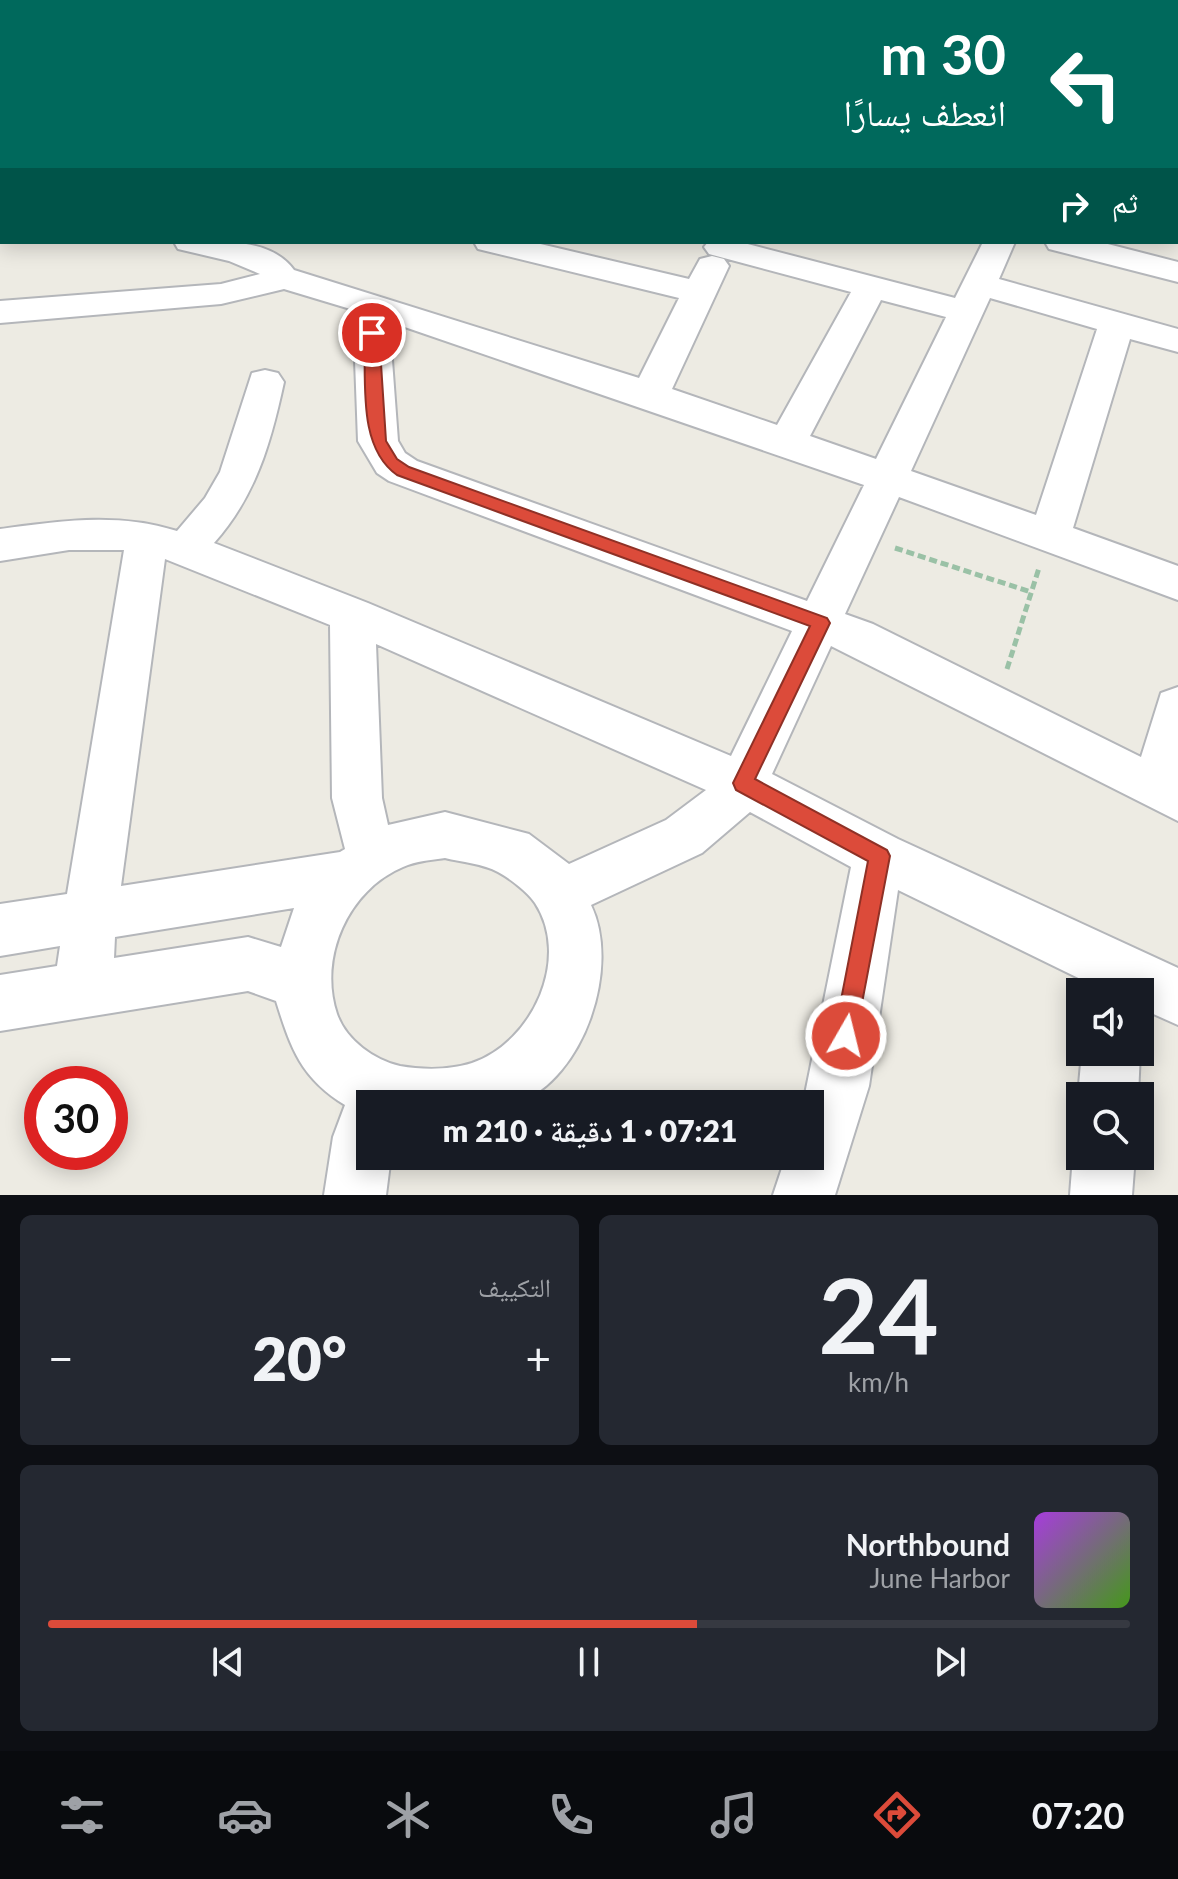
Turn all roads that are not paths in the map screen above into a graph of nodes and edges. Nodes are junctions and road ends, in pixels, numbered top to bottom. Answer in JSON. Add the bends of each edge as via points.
{"nodes":[{"id":1,"x":198,"y":244,"type":"edge"},
{"id":2,"x":498,"y":244,"type":"edge"},
{"id":3,"x":836,"y":244,"type":"edge"},
{"id":4,"x":998,"y":244,"type":"edge"},
{"id":5,"x":1069,"y":244,"type":"edge"},
{"id":6,"x":722,"y":245,"type":"edge"},
{"id":7,"x":1178,"y":272,"type":"edge"},
{"id":8,"x":823,"y":274,"type":"junction"},
{"id":9,"x":282,"y":277,"type":"junction"},
{"id":10,"x":871,"y":287,"type":"junction"},
{"id":11,"x":699,"y":292,"type":"junction"},
{"id":12,"x":1178,"y":293,"type":"edge"},
{"id":13,"x":973,"y":298,"type":"junction"},
{"id":14,"x":388,"y":309,"type":"junction"},
{"id":15,"x":0,"y":312,"type":"edge"},
{"id":16,"x":1117,"y":323,"type":"junction"},
{"id":17,"x":1168,"y":338,"type":"edge"},
{"id":18,"x":265,"y":382,"type":"dead end"},
{"id":19,"x":649,"y":397,"type":"junction"},
{"id":20,"x":787,"y":443,"type":"junction"},
{"id":21,"x":888,"y":478,"type":"junction"},
{"id":22,"x":1050,"y":536,"type":"junction"},
{"id":23,"x":166,"y":543,"type":"junction"},
{"id":24,"x":0,"y":545,"type":"edge"},
{"id":25,"x":1178,"y":583,"type":"edge"},
{"id":26,"x":352,"y":615,"type":"junction"},
{"id":27,"x":821,"y":623,"type":"junction"},
{"id":28,"x":1178,"y":707,"type":"edge"},
{"id":29,"x":743,"y":783,"type":"junction"},
{"id":30,"x":1168,"y":794,"type":"edge"},
{"id":31,"x":880,"y":856,"type":"junction"},
{"id":32,"x":362,"y":865,"type":"junction"},
{"id":33,"x":561,"y":893,"type":"junction"},
{"id":34,"x":90,"y":915,"type":"junction"},
{"id":35,"x":0,"y":930,"type":"edge"},
{"id":36,"x":1110,"y":978,"type":"edge"},
{"id":37,"x":302,"y":985,"type":"junction"},
{"id":38,"x":83,"y":989,"type":"junction"},
{"id":39,"x":1154,"y":991,"type":"edge"},
{"id":40,"x":1178,"y":997,"type":"edge"},
{"id":41,"x":0,"y":1003,"type":"edge"},
{"id":42,"x":362,"y":1090,"type":"edge"},
{"id":43,"x":479,"y":1090,"type":"edge"},
{"id":44,"x":358,"y":1170,"type":"edge"},
{"id":45,"x":1103,"y":1170,"type":"edge"},
{"id":46,"x":355,"y":1195,"type":"edge"},
{"id":47,"x":804,"y":1195,"type":"edge"},
{"id":48,"x":1101,"y":1195,"type":"edge"}],
"edges":[{"from":1,"to":9,"type":"street","via":[[257,259],[275,267]]},
{"from":2,"to":11,"type":"street"},
{"from":3,"to":8,"type":"street"},
{"from":4,"to":13,"type":"street"},
{"from":5,"to":7,"type":"street"},
{"from":6,"to":8,"type":"street"},
{"from":6,"to":11,"type":"street"},
{"from":8,"to":10,"type":"street"},
{"from":9,"to":14,"type":"street"},
{"from":9,"to":15,"type":"street","via":[[221,294]]},
{"from":10,"to":13,"type":"street"},
{"from":10,"to":20,"type":"street"},
{"from":11,"to":19,"type":"street"},
{"from":12,"to":17,"type":"street"},
{"from":13,"to":16,"type":"street"},
{"from":13,"to":21,"type":"street"},
{"from":14,"to":19,"type":"street"},
{"from":14,"to":27,"type":"street","via":[[371,342],[378,441],[391,463]]},
{"from":16,"to":17,"type":"street"},
{"from":16,"to":22,"type":"street"},
{"from":18,"to":23,"type":"street","via":[[234,490]]},
{"from":19,"to":20,"type":"street"},
{"from":20,"to":21,"type":"street"},
{"from":21,"to":22,"type":"street"},
{"from":21,"to":27,"type":"street"},
{"from":22,"to":25,"type":"street"},
{"from":23,"to":24,"type":"street","via":[[69,535]]},
{"from":23,"to":26,"type":"street"},
{"from":23,"to":34,"type":"street"},
{"from":26,"to":29,"type":"street"},
{"from":26,"to":32,"type":"street","via":[[357,798],[365,837]]},
{"from":27,"to":29,"type":"street"},
{"from":27,"to":30,"type":"street","via":[[885,650]]},
{"from":28,"to":30,"type":"street"},
{"from":29,"to":31,"type":"street"},
{"from":29,"to":33,"type":"street","via":[[726,808],[700,829]]},
{"from":31,"to":36,"type":"street"},
{"from":31,"to":47,"type":"street","via":[[839,1086]]},
{"from":32,"to":33,"type":"street","via":[[410,840],[479,837],[511,848],[539,867]]},
{"from":32,"to":34,"type":"street"},
{"from":32,"to":37,"type":"street","via":[[327,899],[312,926],[303,955]]},
{"from":33,"to":43,"type":"street","via":[[576,928],[578,968],[568,1009],[544,1046],[510,1076]]},
{"from":34,"to":35,"type":"street"},
{"from":34,"to":38,"type":"street"},
{"from":37,"to":38,"type":"street","via":[[248,964]]},
{"from":37,"to":42,"type":"street","via":[[308,1019],[324,1048]]},
{"from":38,"to":41,"type":"street"},
{"from":39,"to":40,"type":"street"},
{"from":44,"to":46,"type":"street"},
{"from":45,"to":48,"type":"street"}]}
